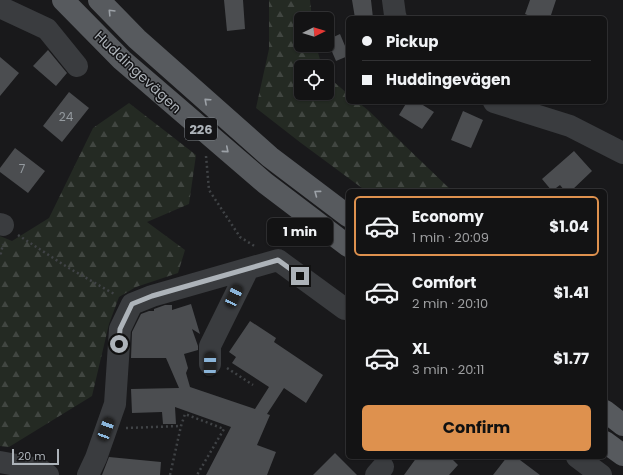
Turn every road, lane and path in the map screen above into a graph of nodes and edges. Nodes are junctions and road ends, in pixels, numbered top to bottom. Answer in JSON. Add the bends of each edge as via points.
{"nodes":[{"id":1,"x":63,"y":0,"type":"edge"},
{"id":2,"x":99,"y":0,"type":"edge"},
{"id":3,"x":393,"y":0,"type":"edge"},
{"id":4,"x":0,"y":7,"type":"edge"},
{"id":5,"x":395,"y":16,"type":"edge"},
{"id":6,"x":77,"y":66,"type":"dead end"},
{"id":7,"x":500,"y":104,"type":"edge"},
{"id":8,"x":205,"y":153,"type":"dead end"},
{"id":9,"x":623,"y":153,"type":"edge"},
{"id":10,"x":346,"y":214,"type":"edge"},
{"id":11,"x":2,"y":224,"type":"edge"},
{"id":12,"x":240,"y":236,"type":"dead end"},
{"id":13,"x":346,"y":244,"type":"edge"},
{"id":14,"x":248,"y":269,"type":"junction"},
{"id":15,"x":132,"y":304,"type":"junction"},
{"id":16,"x":346,"y":309,"type":"edge"},
{"id":17,"x":210,"y":364,"type":"joint"},
{"id":18,"x":253,"y":385,"type":"dead end"},
{"id":19,"x":607,"y":413,"type":"edge"},
{"id":20,"x":623,"y":425,"type":"edge"},
{"id":21,"x":181,"y":426,"type":"junction"},
{"id":22,"x":106,"y":429,"type":"junction"},
{"id":23,"x":607,"y":443,"type":"edge"},
{"id":24,"x":623,"y":455,"type":"edge"},
{"id":25,"x":580,"y":459,"type":"edge"},
{"id":26,"x":0,"y":462,"type":"edge"},
{"id":27,"x":48,"y":475,"type":"edge"},
{"id":28,"x":88,"y":475,"type":"edge"},
{"id":29,"x":170,"y":475,"type":"edge"},
{"id":30,"x":197,"y":475,"type":"edge"},
{"id":31,"x":601,"y":475,"type":"edge"}],
"edges":[{"from":1,"to":13,"type":"main road","name":"Huddingevägen","number":"226","one_way":true,"via":[[122,60],[265,182]]},
{"from":10,"to":2,"type":"main road","name":"Huddingevägen","number":"226","one_way":true,"via":[[270,157],[137,39]]},
{"from":3,"to":5,"type":"street"},
{"from":4,"to":6,"type":"street","via":[[47,29]]},
{"from":7,"to":9,"type":"street","via":[[570,126]]},
{"from":8,"to":12,"type":"path","via":[[209,190]]},
{"from":11,"to":15,"type":"path","via":[[67,267]]},
{"from":14,"to":15,"type":"street"},
{"from":14,"to":16,"type":"street","via":[[278,260]]},
{"from":14,"to":17,"type":"street","via":[[210,346]]},
{"from":15,"to":22,"type":"street","via":[[120,329],[115,404]]},
{"from":17,"to":18,"type":"path","via":[[228,368]]},
{"from":19,"to":20,"type":"main road"},
{"from":21,"to":22,"type":"path"},
{"from":21,"to":29,"type":"path"},
{"from":21,"to":30,"type":"path","via":[[185,414],[224,429]]},
{"from":22,"to":28,"type":"street"},
{"from":23,"to":24,"type":"main road"},
{"from":25,"to":31,"type":"street"},
{"from":26,"to":27,"type":"street","via":[[39,469]]}]}
